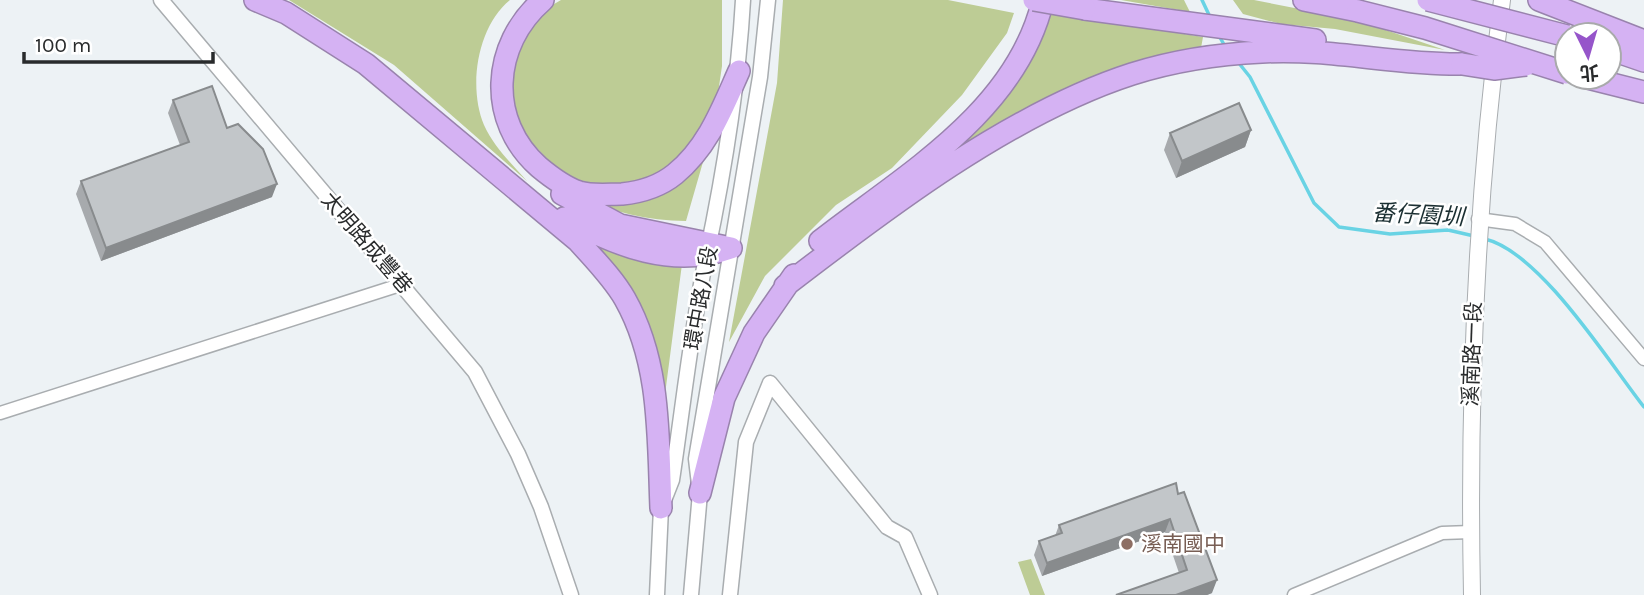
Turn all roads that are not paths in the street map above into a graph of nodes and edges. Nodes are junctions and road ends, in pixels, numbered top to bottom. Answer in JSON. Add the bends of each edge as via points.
{"nodes":[{"id":1,"x":161,"y":0,"type":"edge"},
{"id":2,"x":255,"y":0,"type":"edge"},
{"id":3,"x":543,"y":0,"type":"edge"},
{"id":4,"x":743,"y":0,"type":"edge"},
{"id":5,"x":768,"y":0,"type":"edge"},
{"id":6,"x":1034,"y":0,"type":"edge"},
{"id":7,"x":1043,"y":0,"type":"edge"},
{"id":8,"x":1304,"y":0,"type":"edge"},
{"id":9,"x":1429,"y":0,"type":"edge"},
{"id":10,"x":1502,"y":0,"type":"edge"},
{"id":11,"x":1539,"y":0,"type":"edge"},
{"id":12,"x":1553,"y":32,"type":"edge"},
{"id":13,"x":1644,"y":41,"type":"edge"},
{"id":14,"x":1623,"y":54,"type":"edge"},
{"id":15,"x":1644,"y":61,"type":"edge"},
{"id":16,"x":1462,"y":64,"type":"junction"},
{"id":17,"x":1531,"y":64,"type":"junction"},
{"id":18,"x":1553,"y":70,"type":"edge"},
{"id":19,"x":739,"y":71,"type":"junction"},
{"id":20,"x":1623,"y":87,"type":"edge"},
{"id":21,"x":1644,"y":92,"type":"edge"},
{"id":22,"x":513,"y":137,"type":"junction"},
{"id":23,"x":523,"y":195,"type":"junction"},
{"id":24,"x":1478,"y":223,"type":"junction"},
{"id":25,"x":716,"y":249,"type":"junction"},
{"id":26,"x":403,"y":284,"type":"junction"},
{"id":27,"x":785,"y":286,"type":"junction"},
{"id":28,"x":1644,"y":359,"type":"edge"},
{"id":29,"x":0,"y":413,"type":"edge"},
{"id":30,"x":701,"y":493,"type":"junction"},
{"id":31,"x":661,"y":508,"type":"junction"},
{"id":32,"x":1471,"y":532,"type":"junction"},
{"id":33,"x":571,"y":595,"type":"edge"},
{"id":34,"x":657,"y":595,"type":"edge"},
{"id":35,"x":691,"y":595,"type":"edge"},
{"id":36,"x":730,"y":595,"type":"edge"},
{"id":37,"x":930,"y":595,"type":"edge"},
{"id":38,"x":1294,"y":595,"type":"edge"},
{"id":39,"x":1472,"y":595,"type":"edge"}],
"edges":[{"from":1,"to":26,"type":"street","name":"太明路成豐巷"},
{"from":2,"to":23,"type":"highway","via":[[286,13],[366,64]]},
{"from":3,"to":22,"type":"highway","via":[[507,49],[501,94]]},
{"from":4,"to":19,"type":"street","name":"環中路八段"},
{"from":5,"to":25,"type":"street","name":"環中路八段","via":[[760,77]]},
{"from":6,"to":16,"type":"highway","bridge":true},
{"from":7,"to":27,"type":"highway","via":[[1029,39],[979,112],[943,148],[819,242]]},
{"from":8,"to":17,"type":"highway","bridge":true,"via":[[1425,28]]},
{"from":9,"to":12,"type":"highway","bridge":true},
{"from":10,"to":24,"type":"main road","name":"溪南路一段"},
{"from":11,"to":13,"type":"highway"},
{"from":14,"to":15,"type":"highway"},
{"from":16,"to":17,"type":"highway","bridge":true,"via":[[1494,69]]},
{"from":16,"to":27,"type":"highway","via":[[1426,65],[1340,52],[1232,55],[1132,74],[1018,127],[894,203]]},
{"from":17,"to":18,"type":"highway","bridge":true},
{"from":19,"to":22,"type":"highway","via":[[707,139],[673,176],[649,189],[580,193],[556,181]]},
{"from":19,"to":25,"type":"street","name":"環中路八段"},
{"from":20,"to":21,"type":"highway"},
{"from":22,"to":25,"type":"highway","via":[[518,156],[539,179],[575,202],[620,225]]},
{"from":23,"to":25,"type":"highway","via":[[600,237],[654,254]]},
{"from":23,"to":31,"type":"highway","via":[[578,241],[624,298],[636,321],[653,379]]},
{"from":24,"to":28,"type":"street","via":[[1515,224],[1545,242]]},
{"from":24,"to":32,"type":"main road","name":"溪南路一段","via":[[1469,456]]},
{"from":25,"to":30,"type":"street","name":"環中路八段","via":[[696,459]]},
{"from":25,"to":31,"type":"street","name":"環中路八段","via":[[671,480]]},
{"from":26,"to":29,"type":"street"},
{"from":26,"to":33,"type":"street","name":"太明路成豐巷","via":[[475,372],[518,453]]},
{"from":27,"to":30,"type":"highway","via":[[754,333],[724,398]]},
{"from":30,"to":35,"type":"street","name":"環中路八段"},
{"from":31,"to":34,"type":"street","name":"環中路八段"},
{"from":32,"to":38,"type":"street","via":[[1442,533]]},
{"from":32,"to":39,"type":"main road","name":"溪南路一段"},
{"from":36,"to":37,"type":"street","via":[[746,442],[770,383],[887,527],[905,537]]}]}
